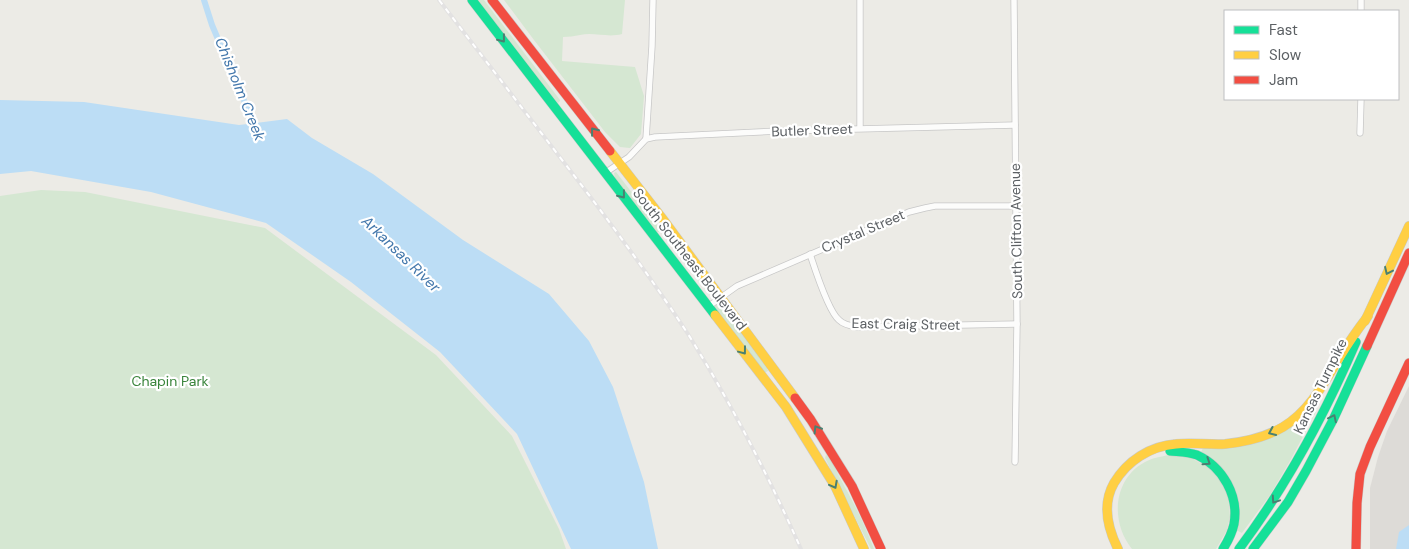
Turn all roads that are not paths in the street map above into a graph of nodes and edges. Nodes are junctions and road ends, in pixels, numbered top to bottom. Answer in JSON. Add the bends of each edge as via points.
{"nodes":[{"id":1,"x":472,"y":0,"type":"edge"},
{"id":2,"x":492,"y":0,"type":"edge"},
{"id":3,"x":653,"y":0,"type":"edge"},
{"id":4,"x":860,"y":0,"type":"edge"},
{"id":5,"x":1014,"y":0,"type":"edge"},
{"id":6,"x":1360,"y":100,"type":"edge"},
{"id":7,"x":1015,"y":125,"type":"junction"},
{"id":8,"x":860,"y":128,"type":"junction"},
{"id":9,"x":1360,"y":133,"type":"dead end"},
{"id":10,"x":646,"y":139,"type":"junction"},
{"id":11,"x":619,"y":163,"type":"junction"},
{"id":12,"x":605,"y":173,"type":"junction"},
{"id":13,"x":1016,"y":206,"type":"junction"},
{"id":14,"x":1409,"y":226,"type":"edge"},
{"id":15,"x":1409,"y":253,"type":"edge"},
{"id":16,"x":810,"y":254,"type":"junction"},
{"id":17,"x":721,"y":296,"type":"junction"},
{"id":18,"x":709,"y":306,"type":"junction"},
{"id":19,"x":1368,"y":316,"type":"junction"},
{"id":20,"x":1017,"y":324,"type":"junction"},
{"id":21,"x":1409,"y":363,"type":"edge"},
{"id":22,"x":1015,"y":462,"type":"dead end"},
{"id":23,"x":1306,"y":471,"type":"junction"},
{"id":24,"x":864,"y":549,"type":"edge"},
{"id":25,"x":881,"y":549,"type":"edge"},
{"id":26,"x":1118,"y":549,"type":"edge"},
{"id":27,"x":1126,"y":549,"type":"edge"},
{"id":28,"x":1223,"y":549,"type":"edge"},
{"id":29,"x":1239,"y":549,"type":"edge"},
{"id":30,"x":1253,"y":549,"type":"edge"},
{"id":31,"x":1262,"y":549,"type":"edge"},
{"id":32,"x":1356,"y":549,"type":"edge"}],
"edges":[{"from":1,"to":12,"type":"main road","name":"South Southeast Boulevard","one_way":true},
{"from":11,"to":2,"type":"main road","name":"South Southeast Boulevard","one_way":true},
{"from":3,"to":10,"type":"street"},
{"from":4,"to":8,"type":"street"},
{"from":5,"to":7,"type":"street","name":"South Clifton Avenue"},
{"from":6,"to":9,"type":"street"},
{"from":7,"to":8,"type":"street","name":"Butler Street"},
{"from":7,"to":13,"type":"street","name":"South Clifton Avenue"},
{"from":8,"to":10,"type":"street","name":"Butler Street"},
{"from":10,"to":11,"type":"street"},
{"from":11,"to":12,"type":"street"},
{"from":11,"to":17,"type":"main road","name":"South Southeast Boulevard"},
{"from":12,"to":18,"type":"main road","name":"South Southeast Boulevard","one_way":true},
{"from":13,"to":16,"type":"street","name":"Crystal Street","via":[[925,208],[890,219]]},
{"from":13,"to":20,"type":"street","name":"South Clifton Avenue"},
{"from":14,"to":19,"type":"main road","name":"Kansas Turnpike","one_way":true},
{"from":23,"to":15,"type":"main road","name":"Kansas Turnpike","one_way":true,"via":[[1333,420]]},
{"from":16,"to":17,"type":"street","name":"Crystal Street"},
{"from":16,"to":20,"type":"street","name":"East Craig Street","via":[[835,316],[850,326]]},
{"from":17,"to":18,"type":"street","name":"Crystal Street"},
{"from":25,"to":17,"type":"main road","name":"South Southeast Boulevard","one_way":true,"via":[[852,486],[811,420]]},
{"from":18,"to":24,"type":"main road","name":"South Southeast Boulevard","one_way":true,"via":[[786,407],[835,486]]},
{"from":19,"to":26,"type":"main road","one_way":true,"via":[[1314,400],[1294,420],[1267,435],[1239,442],[1176,444],[1146,452],[1132,460],[1114,482],[1108,502],[1109,528]]},
{"from":19,"to":29,"type":"main road","name":"Kansas Turnpike","one_way":true,"via":[[1311,438],[1277,497]]},
{"from":20,"to":22,"type":"street","name":"South Clifton Avenue"},
{"from":21,"to":32,"type":"main road","via":[[1362,468],[1357,495]]},
{"from":23,"to":30,"type":"main road","name":"Kansas Turnpike","via":[[1288,502]]},
{"from":23,"to":31,"type":"main road","via":[[1296,494]]},
{"from":27,"to":28,"type":"main road","one_way":true,"via":[[1113,520],[1119,484],[1134,465],[1145,458],[1170,451],[1206,460],[1228,485],[1234,524]]}]}
